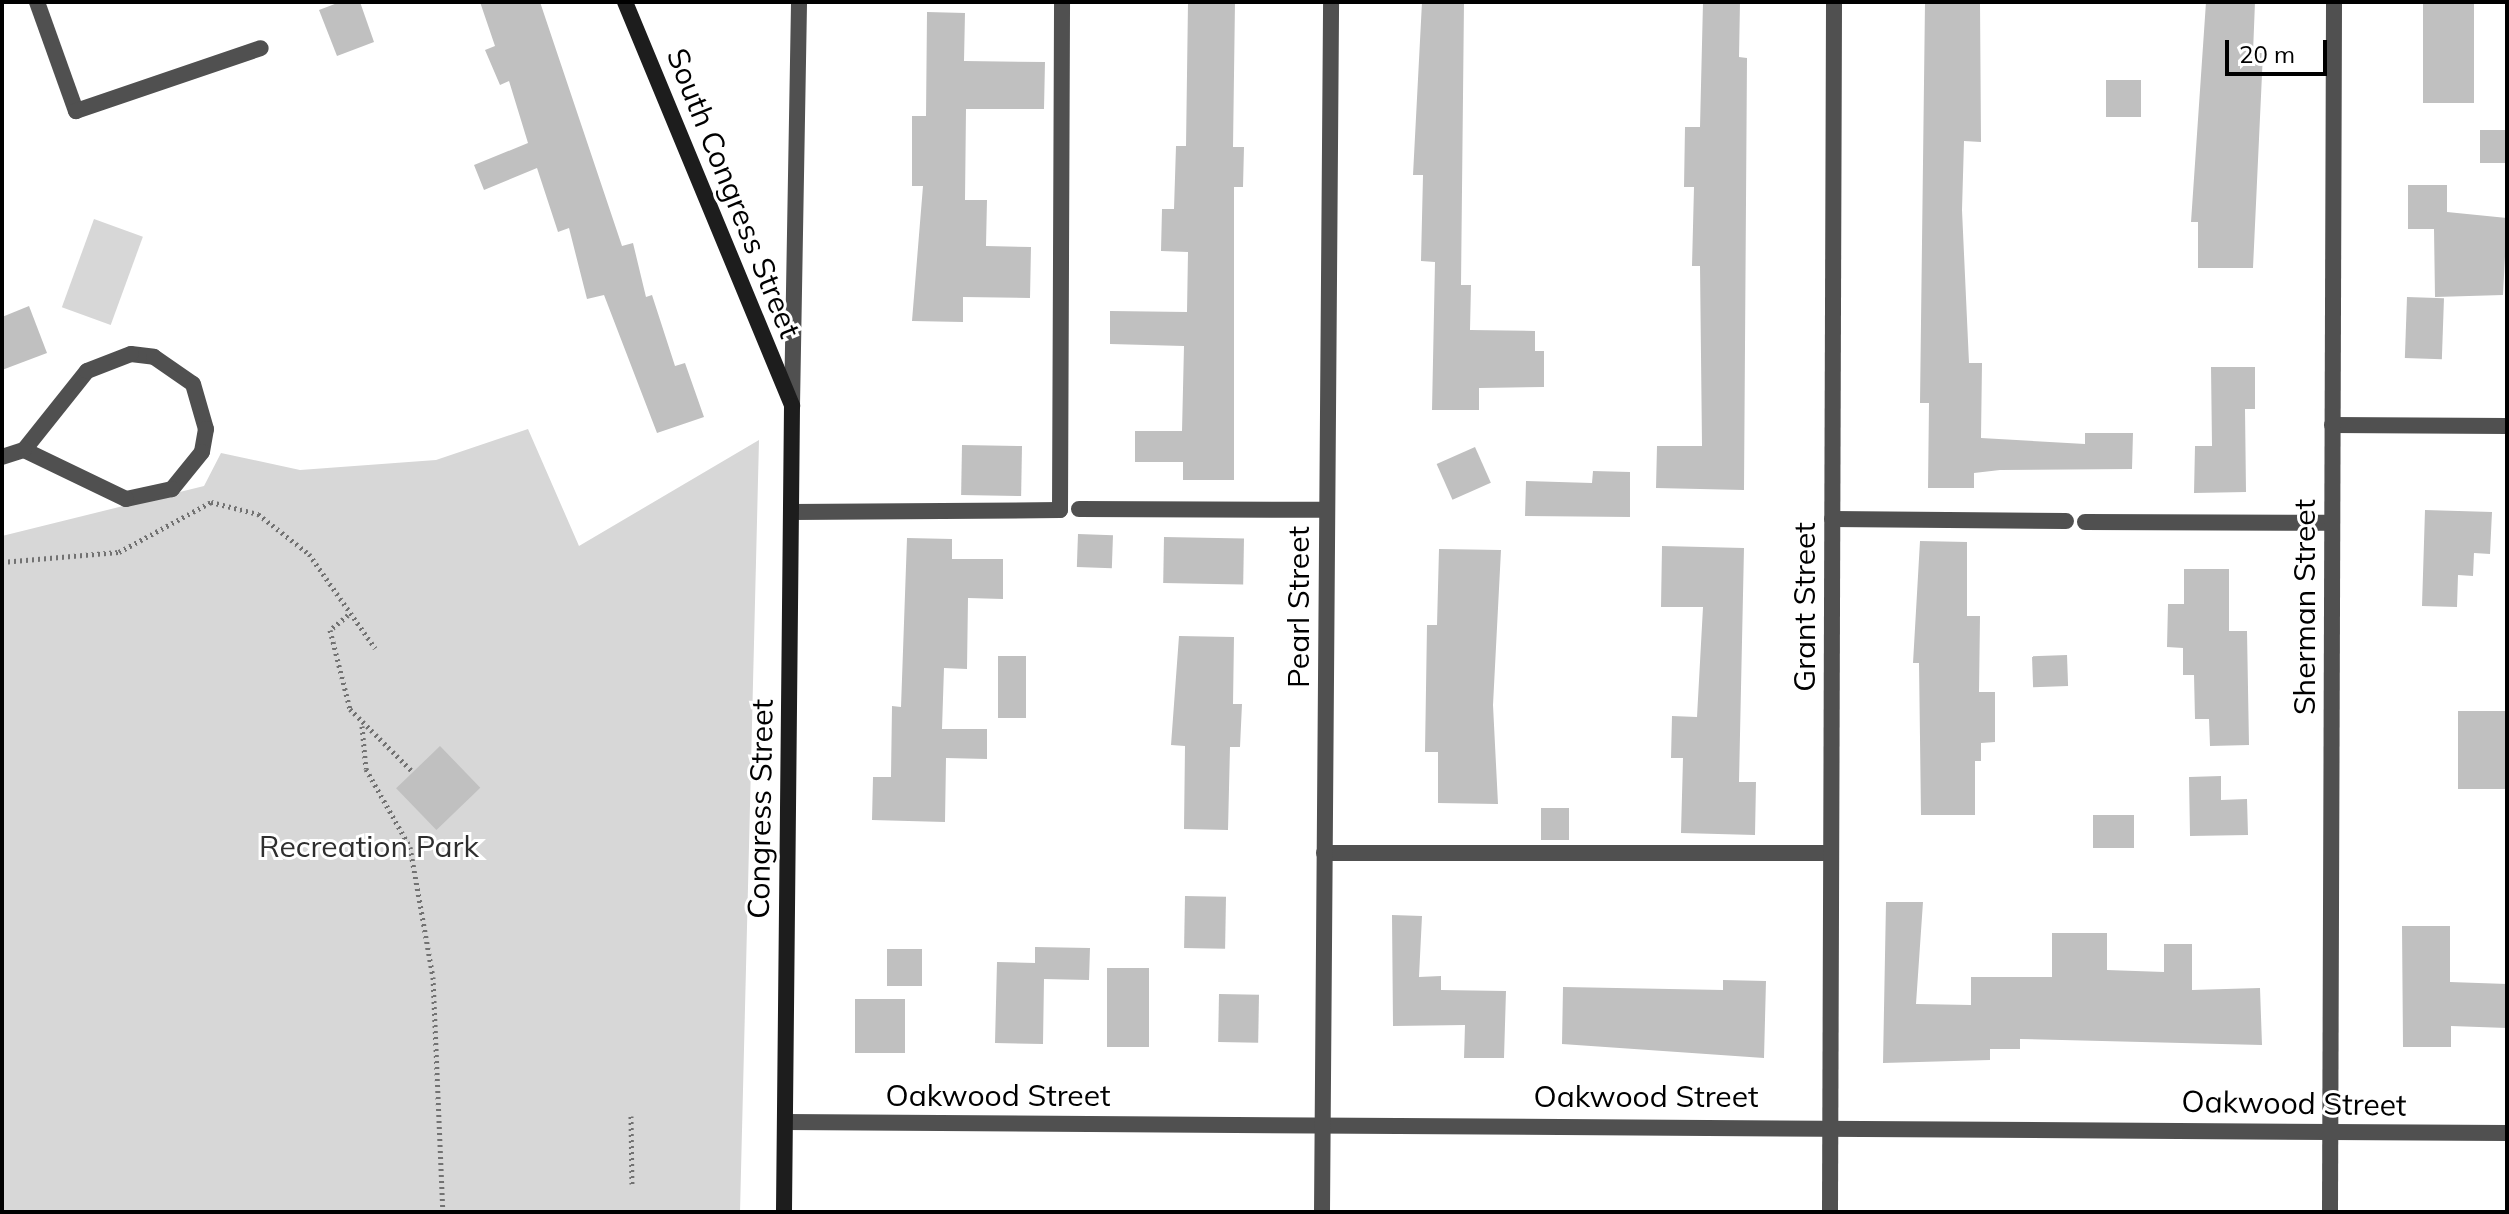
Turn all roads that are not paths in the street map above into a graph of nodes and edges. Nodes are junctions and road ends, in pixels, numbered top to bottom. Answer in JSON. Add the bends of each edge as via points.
{"nodes":[{"id":1,"x":37,"y":2,"type":"edge"},
{"id":2,"x":625,"y":2,"type":"edge"},
{"id":3,"x":799,"y":2,"type":"edge"},
{"id":4,"x":1062,"y":2,"type":"edge"},
{"id":5,"x":1331,"y":2,"type":"edge"},
{"id":6,"x":1834,"y":2,"type":"edge"},
{"id":7,"x":2334,"y":2,"type":"edge"},
{"id":8,"x":261,"y":48,"type":"dead end"},
{"id":9,"x":792,"y":406,"type":"junction"},
{"id":10,"x":2332,"y":425,"type":"junction"},
{"id":11,"x":2507,"y":426,"type":"edge"},
{"id":12,"x":24,"y":450,"type":"junction"},
{"id":13,"x":2,"y":457,"type":"edge"},
{"id":14,"x":1079,"y":509,"type":"dead end"},
{"id":15,"x":1327,"y":510,"type":"junction"},
{"id":16,"x":791,"y":512,"type":"junction"},
{"id":17,"x":1832,"y":519,"type":"junction"},
{"id":18,"x":2066,"y":521,"type":"dead end"},
{"id":19,"x":2085,"y":522,"type":"dead end"},
{"id":20,"x":2332,"y":523,"type":"junction"},
{"id":21,"x":1324,"y":853,"type":"junction"},
{"id":22,"x":1831,"y":853,"type":"junction"},
{"id":23,"x":785,"y":1122,"type":"junction"},
{"id":24,"x":1830,"y":1124,"type":"junction"},
{"id":25,"x":1322,"y":1125,"type":"junction"},
{"id":26,"x":2330,"y":1132,"type":"junction"},
{"id":27,"x":2507,"y":1133,"type":"edge"},
{"id":28,"x":784,"y":1212,"type":"edge"},
{"id":29,"x":1322,"y":1212,"type":"edge"},
{"id":30,"x":1830,"y":1212,"type":"edge"},
{"id":31,"x":2330,"y":1212,"type":"edge"}],
"edges":[{"from":1,"to":8,"type":"street","via":[[76,111]]},
{"from":2,"to":9,"type":"street","name":"South Congress Street"},
{"from":3,"to":9,"type":"street"},
{"from":4,"to":16,"type":"street","via":[[1060,510]]},
{"from":5,"to":15,"type":"street","name":"Pearl Street"},
{"from":6,"to":17,"type":"street","name":"Grant Street"},
{"from":7,"to":10,"type":"street","name":"Sherman Street"},
{"from":9,"to":16,"type":"street","name":"Congress Street"},
{"from":10,"to":11,"type":"street"},
{"from":10,"to":20,"type":"street","name":"Sherman Street"},
{"from":12,"to":12,"type":"street","via":[[126,499],[150,498],[172,489],[196,463],[206,429],[203,406],[193,384],[165,362],[131,354],[107,359],[87,371]]},
{"from":12,"to":13,"type":"street"},
{"from":14,"to":15,"type":"street"},
{"from":15,"to":21,"type":"street","name":"Pearl Street"},
{"from":16,"to":23,"type":"street","name":"Congress Street"},
{"from":17,"to":18,"type":"street"},
{"from":17,"to":22,"type":"street","name":"Grant Street"},
{"from":19,"to":20,"type":"street"},
{"from":20,"to":26,"type":"street","name":"Sherman Street"},
{"from":21,"to":22,"type":"street"},
{"from":21,"to":25,"type":"street","name":"Pearl Street"},
{"from":22,"to":24,"type":"street","name":"Grant Street"},
{"from":23,"to":25,"type":"street","name":"Oakwood Street"},
{"from":23,"to":28,"type":"street","name":"Congress Street"},
{"from":24,"to":25,"type":"street","name":"Oakwood Street"},
{"from":24,"to":26,"type":"street","name":"Oakwood Street"},
{"from":24,"to":30,"type":"street","name":"Grant Street"},
{"from":25,"to":29,"type":"street","name":"Pearl Street"},
{"from":26,"to":27,"type":"street","name":"Oakwood Street"},
{"from":26,"to":31,"type":"street","name":"Sherman Street"}]}
